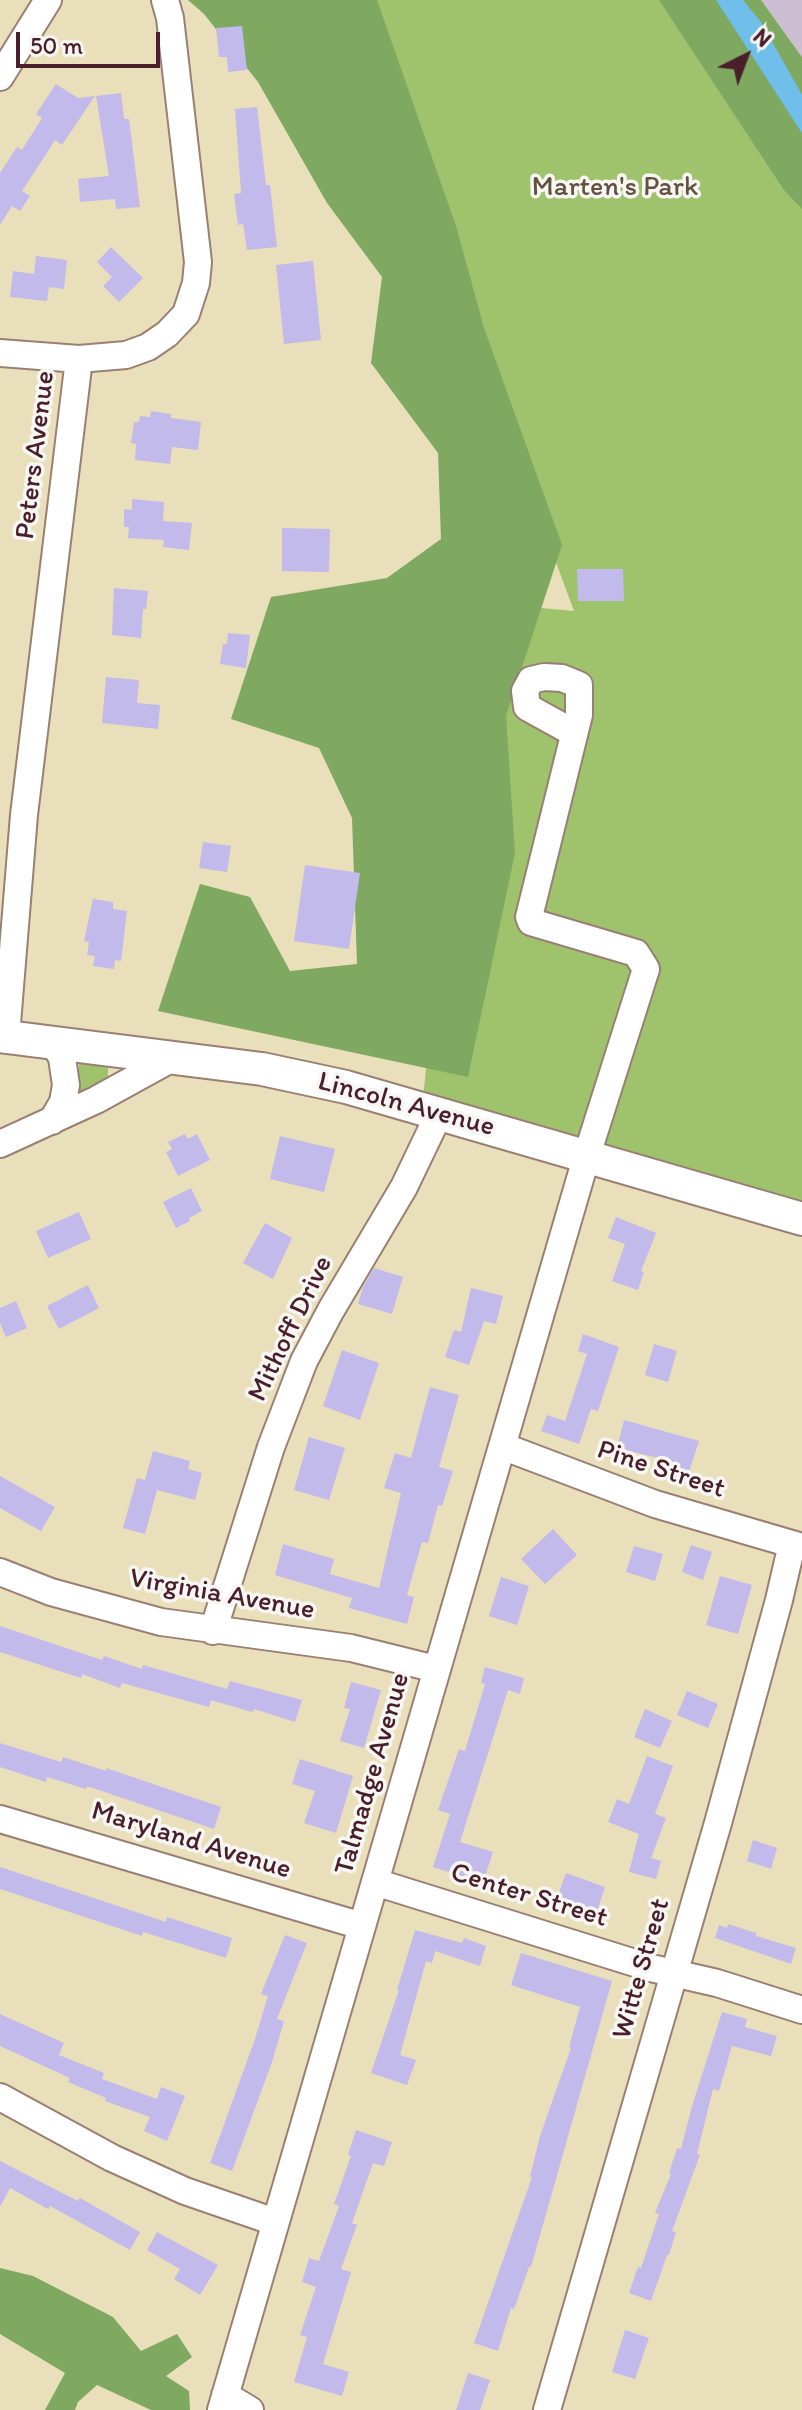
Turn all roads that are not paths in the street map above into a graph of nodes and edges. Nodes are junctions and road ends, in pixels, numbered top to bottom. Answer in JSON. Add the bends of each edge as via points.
{"nodes":[{"id":1,"x":48,"y":0,"type":"edge"},
{"id":2,"x":165,"y":0,"type":"edge"},
{"id":3,"x":0,"y":77,"type":"edge"},
{"id":4,"x":0,"y":353,"type":"edge"},
{"id":5,"x":79,"y":359,"type":"junction"},
{"id":6,"x":574,"y":733,"type":"dead end"},
{"id":7,"x":3,"y":1036,"type":"edge"},
{"id":8,"x":53,"y":1042,"type":"junction"},
{"id":9,"x":176,"y":1056,"type":"junction"},
{"id":10,"x":440,"y":1112,"type":"junction"},
{"id":11,"x":52,"y":1121,"type":"junction"},
{"id":12,"x":0,"y":1144,"type":"edge"},
{"id":13,"x":587,"y":1155,"type":"junction"},
{"id":14,"x":802,"y":1219,"type":"edge"},
{"id":15,"x":502,"y":1446,"type":"junction"},
{"id":16,"x":797,"y":1546,"type":"edge"},
{"id":17,"x":0,"y":1572,"type":"edge"},
{"id":18,"x":213,"y":1631,"type":"junction"},
{"id":19,"x":436,"y":1669,"type":"junction"},
{"id":20,"x":0,"y":1819,"type":"edge"},
{"id":21,"x":375,"y":1882,"type":"junction"},
{"id":22,"x":362,"y":1926,"type":"junction"},
{"id":23,"x":674,"y":1973,"type":"junction"},
{"id":24,"x":802,"y":2010,"type":"edge"},
{"id":25,"x":0,"y":2097,"type":"edge"},
{"id":26,"x":275,"y":2222,"type":"junction"},
{"id":27,"x":223,"y":2403,"type":"edge"},
{"id":28,"x":250,"y":2410,"type":"edge"},
{"id":29,"x":547,"y":2410,"type":"edge"}],
"edges":[{"from":1,"to":3,"type":"street"},
{"from":2,"to":5,"type":"street","via":[[198,262],[196,283],[186,314],[148,347],[126,355]]},
{"from":4,"to":5,"type":"street"},
{"from":5,"to":7,"type":"street","name":"Peters Avenue"},
{"from":6,"to":13,"type":"street","name":"Talmadge Avenue","via":[[529,917],[531,922],[636,953],[646,969]]},
{"from":7,"to":8,"type":"main road","name":"Lincoln Avenue"},
{"from":8,"to":9,"type":"main road","name":"Lincoln Avenue"},
{"from":8,"to":11,"type":"street","via":[[66,1085]]},
{"from":9,"to":10,"type":"main road","name":"Lincoln Avenue","via":[[276,1072]]},
{"from":9,"to":11,"type":"street"},
{"from":10,"to":13,"type":"main road","name":"Lincoln Avenue"},
{"from":10,"to":18,"type":"street","name":"Mithoff Drive","via":[[404,1187],[304,1361]]},
{"from":11,"to":12,"type":"street"},
{"from":13,"to":14,"type":"main road","name":"Lincoln Avenue"},
{"from":13,"to":15,"type":"street","name":"Talmadge Avenue"},
{"from":15,"to":16,"type":"street","name":"Pine Street","via":[[655,1504]]},
{"from":15,"to":19,"type":"street","name":"Talmadge Avenue"},
{"from":16,"to":23,"type":"street","name":"Witte Street"},
{"from":17,"to":18,"type":"street","name":"Virginia Avenue","via":[[78,1600]]},
{"from":18,"to":19,"type":"street","name":"Virginia Avenue","via":[[351,1648]]},
{"from":19,"to":21,"type":"street","name":"Talmadge Avenue"},
{"from":20,"to":22,"type":"street","name":"Maryland Avenue"},
{"from":21,"to":22,"type":"street","name":"Talmadge Avenue"},
{"from":21,"to":23,"type":"street","name":"Center Street"},
{"from":22,"to":26,"type":"street","name":"Talmadge Avenue"},
{"from":23,"to":24,"type":"street","name":"Center Street"},
{"from":23,"to":29,"type":"street","name":"Witte Street"},
{"from":25,"to":26,"type":"street","via":[[112,2158],[185,2191]]},
{"from":26,"to":27,"type":"street","name":"Talmadge Avenue"},
{"from":27,"to":28,"type":"street"}]}
